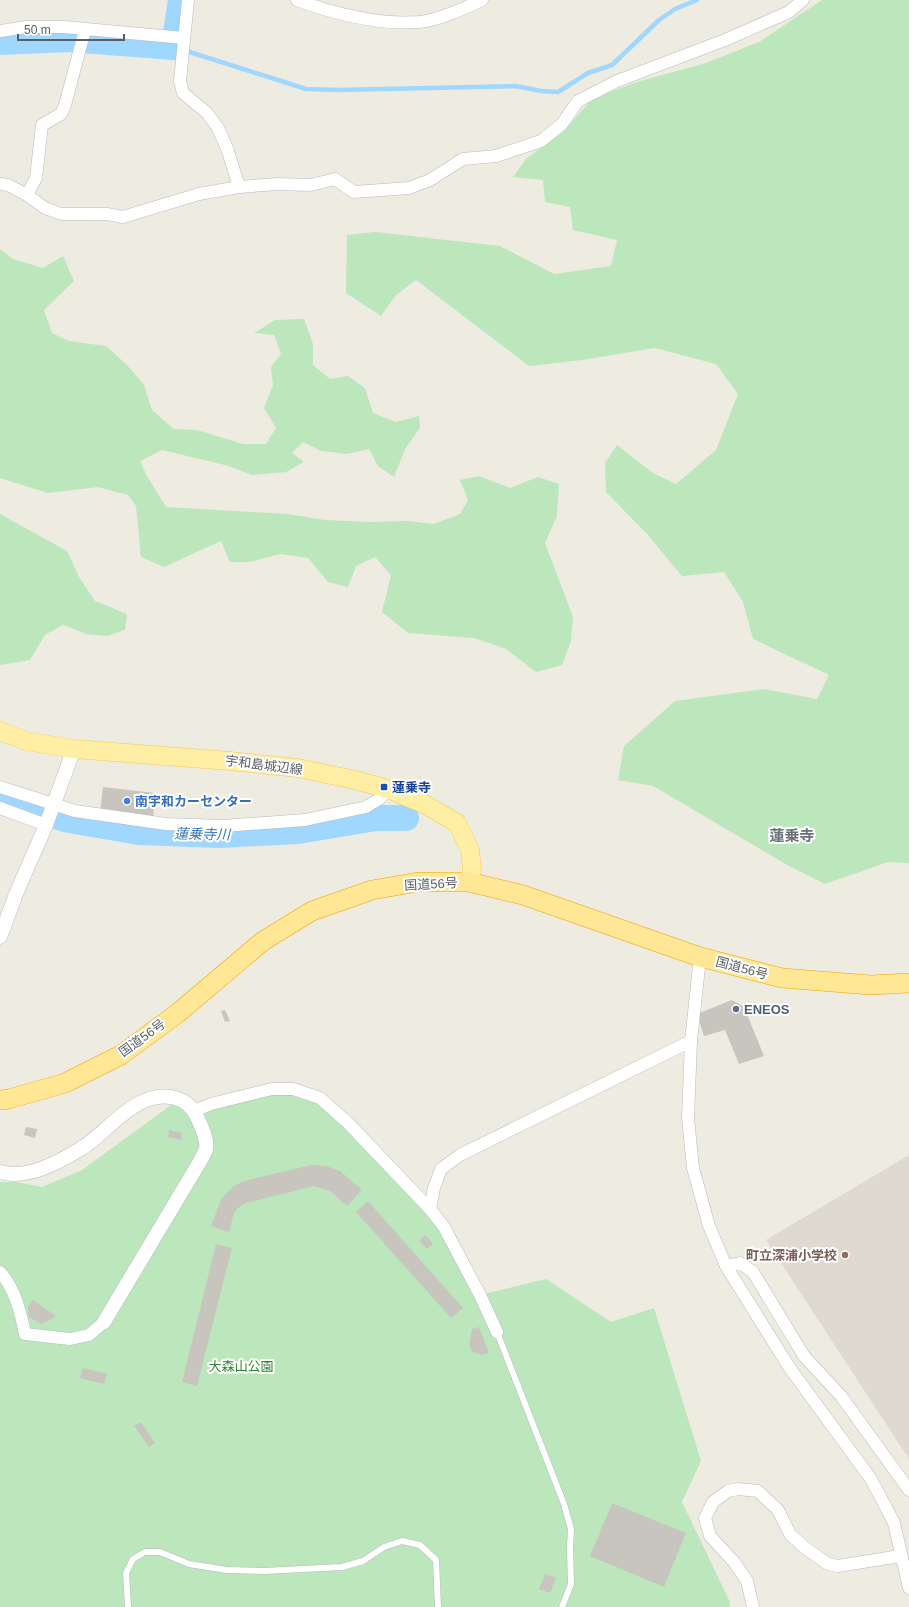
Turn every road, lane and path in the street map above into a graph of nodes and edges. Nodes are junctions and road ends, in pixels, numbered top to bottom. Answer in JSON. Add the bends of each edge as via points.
{"nodes":[{"id":1,"x":188,"y":0,"type":"edge"},
{"id":2,"x":297,"y":0,"type":"edge"},
{"id":3,"x":482,"y":0,"type":"edge"},
{"id":4,"x":803,"y":0,"type":"edge"},
{"id":5,"x":86,"y":30,"type":"junction"},
{"id":6,"x":0,"y":31,"type":"edge"},
{"id":7,"x":184,"y":38,"type":"junction"},
{"id":8,"x":0,"y":184,"type":"edge"},
{"id":9,"x":239,"y":187,"type":"junction"},
{"id":10,"x":27,"y":195,"type":"junction"},
{"id":11,"x":0,"y":731,"type":"edge"},
{"id":12,"x":74,"y":749,"type":"junction"},
{"id":13,"x":0,"y":787,"type":"edge"},
{"id":14,"x":388,"y":789,"type":"junction"},
{"id":15,"x":54,"y":804,"type":"junction"},
{"id":16,"x":0,"y":808,"type":"edge"},
{"id":17,"x":46,"y":825,"type":"junction"},
{"id":18,"x":468,"y":882,"type":"junction"},
{"id":19,"x":0,"y":936,"type":"edge"},
{"id":20,"x":700,"y":957,"type":"junction"},
{"id":21,"x":909,"y":983,"type":"edge"},
{"id":22,"x":691,"y":1041,"type":"junction"},
{"id":23,"x":0,"y":1100,"type":"edge"},
{"id":24,"x":194,"y":1111,"type":"junction"},
{"id":25,"x":0,"y":1172,"type":"edge"},
{"id":26,"x":430,"y":1209,"type":"junction"},
{"id":27,"x":726,"y":1266,"type":"junction"},
{"id":28,"x":0,"y":1272,"type":"edge"},
{"id":29,"x":104,"y":1322,"type":"joint"},
{"id":30,"x":496,"y":1332,"type":"joint"},
{"id":31,"x":909,"y":1490,"type":"edge"},
{"id":32,"x":900,"y":1556,"type":"junction"},
{"id":33,"x":909,"y":1588,"type":"edge"},
{"id":34,"x":128,"y":1607,"type":"edge"},
{"id":35,"x":438,"y":1607,"type":"edge"},
{"id":36,"x":562,"y":1607,"type":"edge"},
{"id":37,"x":752,"y":1607,"type":"edge"}],
"edges":[{"from":1,"to":7,"type":"street"},
{"from":2,"to":3,"type":"street","via":[[317,8],[380,22],[420,22],[457,12]]},
{"from":4,"to":9,"type":"street","via":[[789,12],[725,40],[617,81],[578,101],[562,124],[541,141],[496,156],[463,159],[430,180],[409,188],[354,192],[335,179],[311,185]]},
{"from":5,"to":6,"type":"street","via":[[26,27]]},
{"from":5,"to":7,"type":"street"},
{"from":5,"to":10,"type":"street","via":[[65,106],[61,114],[42,125],[36,178]]},
{"from":7,"to":9,"type":"street","via":[[180,81],[183,93],[208,113],[218,128],[228,150]]},
{"from":8,"to":10,"type":"street","via":[[8,185]]},
{"from":9,"to":10,"type":"street","via":[[199,194],[123,217],[107,214],[61,214],[45,208]]},
{"from":11,"to":12,"type":"main road","name":"宇和島城辺線","via":[[26,741]]},
{"from":12,"to":14,"type":"main road","name":"宇和島城辺線","via":[[298,768]]},
{"from":12,"to":15,"type":"street"},
{"from":13,"to":15,"type":"street"},
{"from":14,"to":15,"type":"street","via":[[380,799],[358,809],[305,820],[222,826],[166,824],[75,811]]},
{"from":14,"to":18,"type":"main road","name":"宇和島城辺線","via":[[457,823],[470,850],[472,870]]},
{"from":15,"to":17,"type":"street"},
{"from":16,"to":17,"type":"street"},
{"from":17,"to":19,"type":"street"},
{"from":18,"to":20,"type":"highway","name":"国道56号","via":[[523,895]]},
{"from":18,"to":23,"type":"highway","name":"国道56号","via":[[418,882],[372,890],[312,912],[263,941],[178,1013],[120,1055],[65,1083]]},
{"from":20,"to":21,"type":"highway","name":"国道56号","via":[[782,978],[871,986]]},
{"from":20,"to":22,"type":"street"},
{"from":22,"to":26,"type":"street","via":[[460,1155],[441,1169]]},
{"from":22,"to":27,"type":"street","via":[[688,1118],[693,1168],[709,1226]]},
{"from":24,"to":25,"type":"street","via":[[184,1100],[166,1096],[150,1099],[131,1108],[84,1147],[51,1166],[22,1173]]},
{"from":24,"to":26,"type":"street","via":[[211,1104],[272,1089],[293,1089],[320,1098],[348,1123]]},
{"from":24,"to":29,"type":"street","via":[[203,1129],[206,1148]]},
{"from":26,"to":30,"type":"street","via":[[444,1228],[480,1295]]},
{"from":27,"to":31,"type":"street","via":[[740,1263],[753,1272],[804,1356],[841,1396]]},
{"from":27,"to":32,"type":"street","via":[[789,1367],[871,1479],[894,1523]]},
{"from":28,"to":29,"type":"street","via":[[21,1314],[25,1334],[70,1339],[89,1335]]},
{"from":30,"to":36,"type":"lane","via":[[564,1504],[571,1529],[571,1584]]},
{"from":32,"to":33,"type":"street"},
{"from":32,"to":37,"type":"street","via":[[838,1566],[828,1564],[790,1534],[778,1510],[758,1491],[728,1491],[713,1502],[705,1518],[710,1536],[734,1562],[747,1581]]},
{"from":34,"to":35,"type":"lane","via":[[126,1573],[133,1559],[145,1552],[160,1552],[189,1564],[227,1570],[264,1571],[342,1567],[364,1561],[384,1547],[402,1542],[420,1545],[436,1560]]}]}
